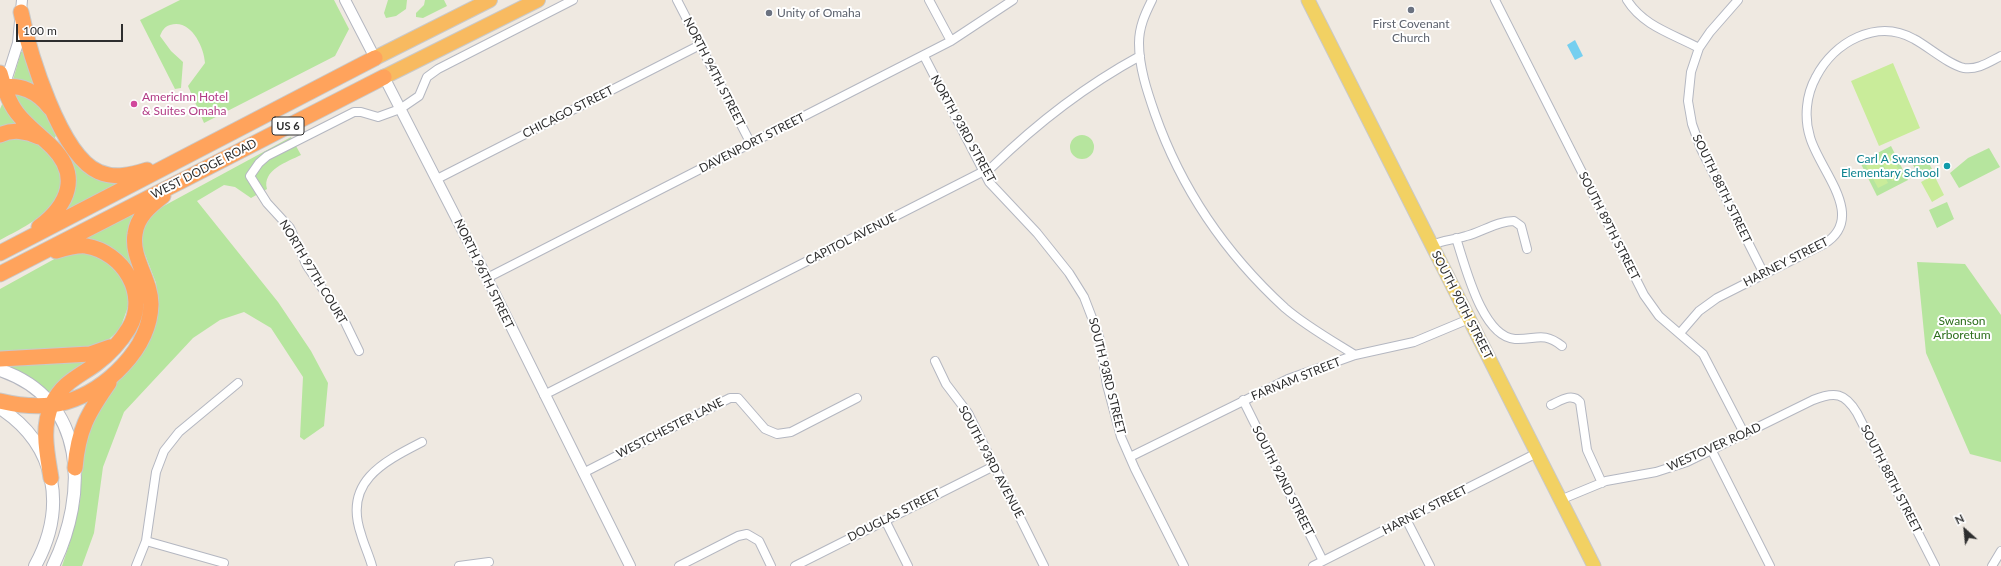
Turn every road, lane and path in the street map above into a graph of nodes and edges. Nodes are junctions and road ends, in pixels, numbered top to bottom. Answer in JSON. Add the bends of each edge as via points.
{"nodes":[{"id":1,"x":345,"y":0,"type":"edge"},
{"id":2,"x":490,"y":0,"type":"edge"},
{"id":3,"x":538,"y":0,"type":"edge"},
{"id":4,"x":573,"y":0,"type":"edge"},
{"id":5,"x":677,"y":0,"type":"edge"},
{"id":6,"x":929,"y":0,"type":"edge"},
{"id":7,"x":1013,"y":0,"type":"edge"},
{"id":8,"x":1152,"y":0,"type":"edge"},
{"id":9,"x":1308,"y":0,"type":"edge"},
{"id":10,"x":1495,"y":0,"type":"edge"},
{"id":11,"x":1627,"y":0,"type":"edge"},
{"id":12,"x":1738,"y":0,"type":"edge"},
{"id":13,"x":22,"y":6,"type":"edge"},
{"id":14,"x":951,"y":42,"type":"junction"},
{"id":15,"x":700,"y":45,"type":"junction"},
{"id":16,"x":1699,"y":48,"type":"junction"},
{"id":17,"x":924,"y":56,"type":"junction"},
{"id":18,"x":1140,"y":56,"type":"junction"},
{"id":19,"x":2001,"y":56,"type":"edge"},
{"id":20,"x":375,"y":58,"type":"junction"},
{"id":21,"x":384,"y":77,"type":"junction"},
{"id":22,"x":1,"y":86,"type":"edge"},
{"id":23,"x":400,"y":109,"type":"junction"},
{"id":24,"x":56,"y":119,"type":"junction"},
{"id":25,"x":0,"y":135,"type":"edge"},
{"id":26,"x":43,"y":139,"type":"junction"},
{"id":27,"x":751,"y":144,"type":"junction"},
{"id":28,"x":184,"y":158,"type":"junction"},
{"id":29,"x":983,"y":172,"type":"junction"},
{"id":30,"x":192,"y":175,"type":"junction"},
{"id":31,"x":436,"y":179,"type":"junction"},
{"id":32,"x":1456,"y":238,"type":"junction"},
{"id":33,"x":1432,"y":245,"type":"junction"},
{"id":34,"x":1527,"y":249,"type":"dead end"},
{"id":35,"x":0,"y":252,"type":"edge"},
{"id":36,"x":34,"y":257,"type":"junction"},
{"id":37,"x":1069,"y":273,"type":"joint"},
{"id":38,"x":0,"y":274,"type":"edge"},
{"id":39,"x":1764,"y":274,"type":"junction"},
{"id":40,"x":487,"y":278,"type":"junction"},
{"id":41,"x":1469,"y":319,"type":"junction"},
{"id":42,"x":1680,"y":333,"type":"junction"},
{"id":43,"x":122,"y":338,"type":"junction"},
{"id":44,"x":1562,"y":346,"type":"dead end"},
{"id":45,"x":359,"y":351,"type":"dead end"},
{"id":46,"x":1355,"y":355,"type":"junction"},
{"id":47,"x":0,"y":359,"type":"edge"},
{"id":48,"x":935,"y":361,"type":"dead end"},
{"id":49,"x":124,"y":363,"type":"junction"},
{"id":50,"x":0,"y":370,"type":"edge"},
{"id":51,"x":238,"y":383,"type":"dead end"},
{"id":52,"x":544,"y":395,"type":"junction"},
{"id":53,"x":1842,"y":396,"type":"joint"},
{"id":54,"x":857,"y":398,"type":"dead end"},
{"id":55,"x":1244,"y":400,"type":"junction"},
{"id":56,"x":0,"y":401,"type":"edge"},
{"id":57,"x":52,"y":405,"type":"junction"},
{"id":58,"x":1551,"y":405,"type":"dead end"},
{"id":59,"x":0,"y":408,"type":"edge"},
{"id":60,"x":1745,"y":434,"type":"junction"},
{"id":61,"x":422,"y":442,"type":"dead end"},
{"id":62,"x":1712,"y":451,"type":"junction"},
{"id":63,"x":1537,"y":453,"type":"junction"},
{"id":64,"x":1130,"y":457,"type":"junction"},
{"id":65,"x":994,"y":466,"type":"junction"},
{"id":66,"x":75,"y":468,"type":"junction"},
{"id":67,"x":583,"y":473,"type":"junction"},
{"id":68,"x":51,"y":478,"type":"junction"},
{"id":69,"x":1599,"y":484,"type":"junction"},
{"id":70,"x":1560,"y":500,"type":"junction"},
{"id":71,"x":1406,"y":519,"type":"junction"},
{"id":72,"x":885,"y":520,"type":"junction"},
{"id":73,"x":146,"y":541,"type":"junction"},
{"id":74,"x":2001,"y":551,"type":"edge"},
{"id":75,"x":1323,"y":561,"type":"junction"},
{"id":76,"x":224,"y":562,"type":"dead end"},
{"id":77,"x":489,"y":562,"type":"dead end"},
{"id":78,"x":35,"y":566,"type":"edge"},
{"id":79,"x":53,"y":566,"type":"edge"},
{"id":80,"x":136,"y":566,"type":"edge"},
{"id":81,"x":372,"y":566,"type":"edge"},
{"id":82,"x":459,"y":566,"type":"edge"},
{"id":83,"x":630,"y":566,"type":"edge"},
{"id":84,"x":679,"y":566,"type":"edge"},
{"id":85,"x":771,"y":566,"type":"edge"},
{"id":86,"x":795,"y":566,"type":"edge"},
{"id":87,"x":908,"y":566,"type":"edge"},
{"id":88,"x":1044,"y":566,"type":"edge"},
{"id":89,"x":1184,"y":566,"type":"edge"},
{"id":90,"x":1313,"y":566,"type":"edge"},
{"id":91,"x":1430,"y":566,"type":"edge"},
{"id":92,"x":1594,"y":566,"type":"edge"},
{"id":93,"x":1770,"y":566,"type":"edge"},
{"id":94,"x":1935,"y":566,"type":"edge"},
{"id":95,"x":1992,"y":566,"type":"edge"}],
"edges":[{"from":1,"to":20,"type":"street"},
{"from":2,"to":20,"type":"highway","name":"WEST DODGE ROAD","number":"US 6"},
{"from":3,"to":21,"type":"highway","name":"WEST DODGE ROAD","number":"US 6"},
{"from":4,"to":23,"type":"street","via":[[438,68],[427,77],[419,96]]},
{"from":5,"to":15,"type":"street","name":"NORTH 94TH STREET"},
{"from":6,"to":14,"type":"street"},
{"from":7,"to":14,"type":"street","name":"DAVENPORT STREET"},
{"from":8,"to":18,"type":"street","via":[[1139,33]]},
{"from":9,"to":33,"type":"main road","name":"SOUTH 90TH STREET"},
{"from":10,"to":42,"type":"street","name":"SOUTH 89TH STREET","via":[[1644,295],[1659,316]]},
{"from":11,"to":16,"type":"street","via":[[1649,23]]},
{"from":12,"to":16,"type":"street"},
{"from":13,"to":22,"type":"street","via":[[16,56]]},
{"from":13,"to":24,"type":"highway","via":[[26,34]]},
{"from":14,"to":17,"type":"street","name":"DAVENPORT STREET"},
{"from":15,"to":27,"type":"street","name":"NORTH 94TH STREET"},
{"from":15,"to":31,"type":"street","name":"CHICAGO STREET"},
{"from":16,"to":39,"type":"street","name":"SOUTH 88TH STREET","via":[[1693,65],[1688,96],[1692,124],[1701,149]]},
{"from":17,"to":27,"type":"street","name":"DAVENPORT STREET"},
{"from":17,"to":29,"type":"street","name":"NORTH 93RD STREET"},
{"from":18,"to":29,"type":"street","name":"CAPITOL AVENUE","via":[[1048,116],[992,167]]},
{"from":18,"to":46,"type":"street","via":[[1142,72],[1158,124],[1200,208],[1244,266],[1286,308],[1307,325]]},
{"from":19,"to":39,"type":"street","name":"HARNEY STREET","via":[[1981,67],[1963,68],[1914,38],[1890,31],[1867,33],[1841,46],[1824,64],[1815,79],[1809,96],[1807,115],[1812,144],[1842,206],[1842,223],[1830,240]]},
{"from":20,"to":28,"type":"highway","name":"WEST DODGE ROAD","number":"US 6"},
{"from":21,"to":23,"type":"street","name":"NORTH 96TH STREET"},
{"from":21,"to":30,"type":"highway","name":"WEST DODGE ROAD","number":"US 6"},
{"from":22,"to":24,"type":"highway","via":[[30,91],[44,101]]},
{"from":22,"to":26,"type":"highway","via":[[15,111]]},
{"from":23,"to":31,"type":"street","name":"NORTH 96TH STREET"},
{"from":23,"to":45,"type":"street","name":"NORTH 97TH COURT","via":[[382,116],[358,111],[349,114],[267,156],[250,176],[267,203],[290,228],[307,266],[344,320]]},
{"from":24,"to":28,"type":"highway","via":[[78,156],[92,168],[106,175],[127,176]]},
{"from":25,"to":26,"type":"highway","via":[[18,131],[31,133]]},
{"from":26,"to":35,"type":"highway","via":[[53,148],[64,166],[68,185],[66,195],[54,214]]},
{"from":27,"to":40,"type":"street","name":"DAVENPORT STREET"},
{"from":28,"to":35,"type":"highway","name":"WEST DODGE ROAD","number":"US 6"},
{"from":29,"to":37,"type":"street","name":"NORTH 93RD STREET"},
{"from":29,"to":52,"type":"street","name":"CAPITOL AVENUE"},
{"from":30,"to":36,"type":"highway","name":"WEST DODGE ROAD","number":"US 6"},
{"from":30,"to":49,"type":"highway","via":[[149,208],[138,224],[134,242],[148,283],[151,306],[144,334]]},
{"from":31,"to":40,"type":"street","name":"NORTH 96TH STREET"},
{"from":32,"to":33,"type":"street"},
{"from":32,"to":34,"type":"street","via":[[1503,222],[1514,221],[1521,226]]},
{"from":32,"to":44,"type":"street","via":[[1470,281],[1487,319],[1497,332],[1513,339],[1546,336]]},
{"from":33,"to":41,"type":"main road","name":"SOUTH 90TH STREET"},
{"from":36,"to":38,"type":"highway","name":"WEST DODGE ROAD","number":"US 6"},
{"from":36,"to":43,"type":"highway","via":[[85,246],[107,253],[116,260],[129,274],[136,298],[133,321]]},
{"from":37,"to":64,"type":"street","name":"SOUTH 93RD STREET","via":[[1092,314],[1099,336],[1113,412]]},
{"from":39,"to":42,"type":"street","name":"HARNEY STREET","via":[[1708,304]]},
{"from":40,"to":52,"type":"street","name":"NORTH 96TH STREET"},
{"from":41,"to":46,"type":"street","name":"FARNAM STREET","via":[[1414,342]]},
{"from":41,"to":63,"type":"main road","name":"SOUTH 90TH STREET"},
{"from":42,"to":60,"type":"street","name":"SOUTH 89TH STREET","via":[[1698,348],[1708,361]]},
{"from":43,"to":47,"type":"highway","via":[[107,349],[90,354]]},
{"from":43,"to":57,"type":"highway","via":[[97,364],[69,381]]},
{"from":46,"to":55,"type":"street","name":"FARNAM STREET","via":[[1294,377]]},
{"from":48,"to":65,"type":"street","name":"SOUTH 93RD AVENUE","via":[[946,384],[968,414]]},
{"from":49,"to":57,"type":"highway","via":[[96,389]]},
{"from":49,"to":66,"type":"highway","via":[[99,398],[84,425],[78,438]]},
{"from":50,"to":57,"type":"main road","via":[[27,382]]},
{"from":51,"to":73,"type":"street","via":[[179,432],[164,450],[156,472]]},
{"from":52,"to":67,"type":"street","name":"NORTH 96TH STREET"},
{"from":53,"to":60,"type":"street","name":"WESTOVER ROAD","via":[[1829,395],[1817,398]]},
{"from":53,"to":94,"type":"street","name":"SOUTH 88TH STREET","via":[[1851,402]]},
{"from":54,"to":67,"type":"street","name":"WESTCHESTER LANE","via":[[791,432],[777,434],[765,429],[738,398],[730,398]]},
{"from":55,"to":64,"type":"street","name":"FARNAM STREET"},
{"from":55,"to":75,"type":"street","name":"SOUTH 92ND STREET"},
{"from":56,"to":57,"type":"highway"},
{"from":57,"to":66,"type":"main road","via":[[71,440]]},
{"from":57,"to":68,"type":"highway","via":[[45,438]]},
{"from":58,"to":69,"type":"street","via":[[1569,397],[1578,399],[1589,456]]},
{"from":59,"to":68,"type":"main road","via":[[13,418],[34,442]]},
{"from":60,"to":62,"type":"street","name":"WESTOVER ROAD"},
{"from":61,"to":81,"type":"street","via":[[378,467],[361,489],[357,507],[358,520]]},
{"from":62,"to":69,"type":"street","name":"WESTOVER ROAD","via":[[1670,469]]},
{"from":62,"to":93,"type":"street"},
{"from":63,"to":70,"type":"main road","name":"SOUTH 90TH STREET"},
{"from":63,"to":71,"type":"street","name":"HARNEY STREET"},
{"from":64,"to":89,"type":"street","name":"SOUTH 93RD STREET"},
{"from":65,"to":72,"type":"street","name":"DOUGLAS STREET"},
{"from":65,"to":88,"type":"street","name":"SOUTH 93RD AVENUE"},
{"from":66,"to":79,"type":"main road","via":[[68,526]]},
{"from":67,"to":83,"type":"street","name":"NORTH 96TH STREET"},
{"from":68,"to":78,"type":"main road","via":[[54,503],[52,520]]},
{"from":69,"to":70,"type":"street","name":"WESTOVER ROAD"},
{"from":70,"to":92,"type":"main road","name":"SOUTH 90TH STREET"},
{"from":71,"to":75,"type":"street","name":"HARNEY STREET"},
{"from":71,"to":91,"type":"street"},
{"from":72,"to":86,"type":"street","name":"DOUGLAS STREET"},
{"from":72,"to":87,"type":"street"},
{"from":73,"to":76,"type":"street"},
{"from":73,"to":80,"type":"street"},
{"from":74,"to":95,"type":"street"},
{"from":75,"to":90,"type":"street","name":"HARNEY STREET"},
{"from":77,"to":82,"type":"street"},
{"from":84,"to":85,"type":"street","via":[[738,536],[747,534],[759,541]]}]}
